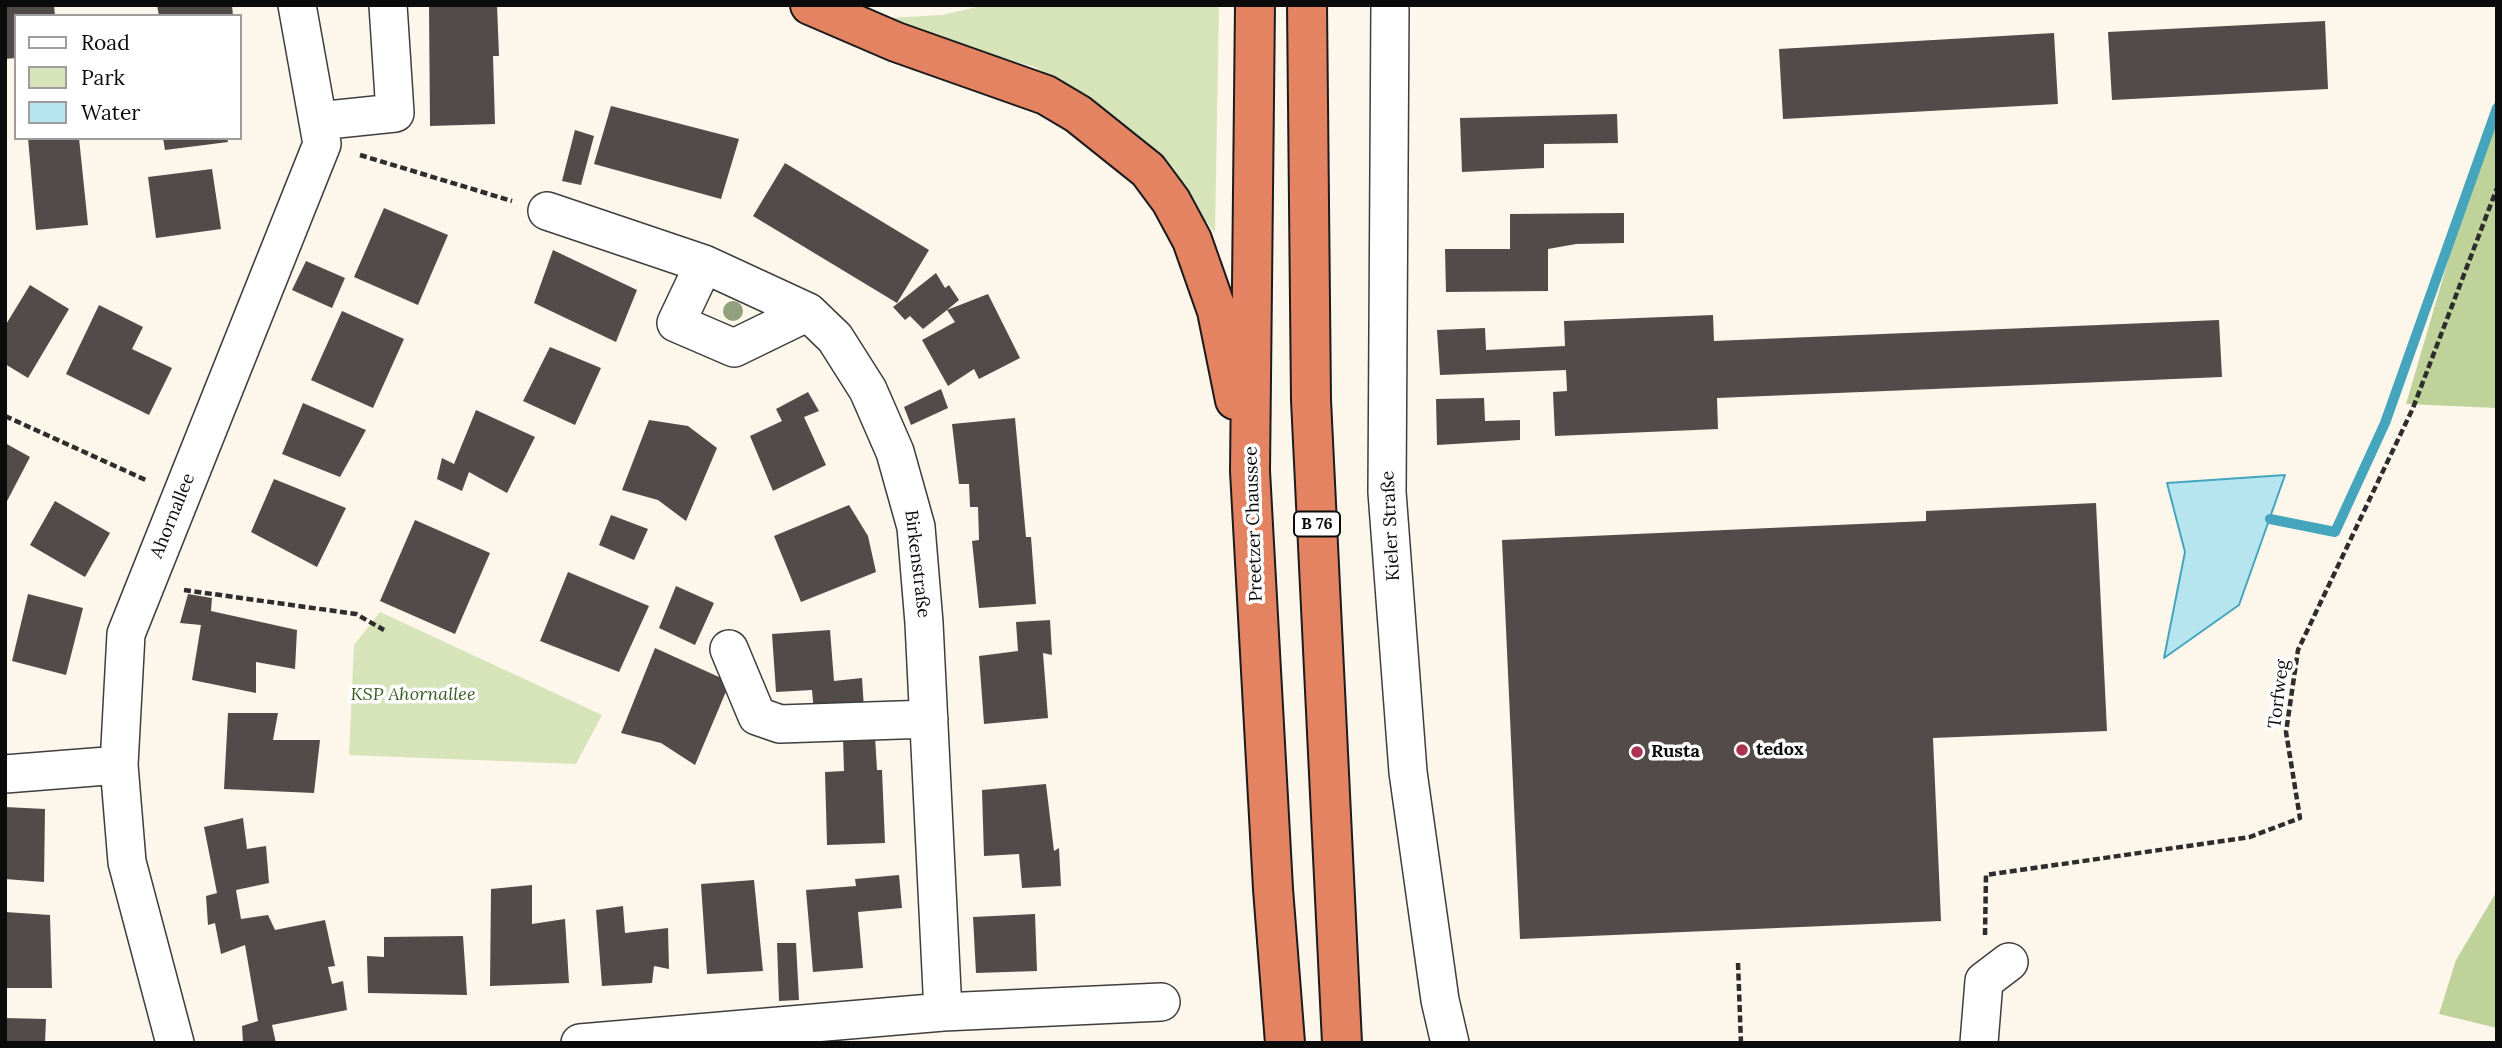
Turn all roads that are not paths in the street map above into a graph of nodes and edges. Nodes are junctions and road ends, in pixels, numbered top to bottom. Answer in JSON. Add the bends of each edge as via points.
{"nodes":[{"id":1,"x":297,"y":5,"type":"edge"},
{"id":2,"x":388,"y":5,"type":"edge"},
{"id":3,"x":810,"y":5,"type":"edge"},
{"id":4,"x":1255,"y":5,"type":"edge"},
{"id":5,"x":1307,"y":5,"type":"edge"},
{"id":6,"x":1390,"y":5,"type":"edge"},
{"id":7,"x":320,"y":133,"type":"junction"},
{"id":8,"x":547,"y":211,"type":"road end"},
{"id":9,"x":704,"y":264,"type":"junction"},
{"id":10,"x":808,"y":312,"type":"junction"},
{"id":11,"x":1250,"y":471,"type":"junction"},
{"id":12,"x":729,"y":649,"type":"dead end"},
{"id":13,"x":929,"y":719,"type":"junction"},
{"id":14,"x":119,"y":765,"type":"junction"},
{"id":15,"x":5,"y":774,"type":"edge"},
{"id":16,"x":1997,"y":971,"type":"road end"},
{"id":17,"x":1161,"y":1002,"type":"dead end"},
{"id":18,"x":943,"y":1012,"type":"junction"},
{"id":19,"x":174,"y":1043,"type":"edge"},
{"id":20,"x":580,"y":1043,"type":"edge"},
{"id":21,"x":1285,"y":1043,"type":"edge"},
{"id":22,"x":1342,"y":1043,"type":"edge"},
{"id":23,"x":1450,"y":1043,"type":"edge"},
{"id":24,"x":1979,"y":1043,"type":"edge"}],
"edges":[{"from":1,"to":7,"type":"street"},
{"from":2,"to":7,"type":"street","via":[[395,113]]},
{"from":3,"to":11,"type":"highway","via":[[896,42],[1046,95],[1088,121],[1148,170],[1171,201],[1207,278]]},
{"from":4,"to":11,"type":"highway","name":"Preetzer Chaussee"},
{"from":5,"to":22,"type":"highway","number":"B 76","via":[[1311,400]]},
{"from":6,"to":23,"type":"street","name":"Kieler Straße","via":[[1387,492],[1408,772]]},
{"from":7,"to":14,"type":"street","name":"Ahornallee","via":[[126,634]]},
{"from":8,"to":9,"type":"street","name":"Birkenstraße"},
{"from":9,"to":10,"type":"street","name":"Birkenstraße"},
{"from":9,"to":10,"type":"street","via":[[676,323],[734,348]]},
{"from":10,"to":13,"type":"street","name":"Birkenstraße","via":[[835,338],[868,390],[895,452],[916,527]]},
{"from":11,"to":21,"type":"highway","name":"Preetzer Chaussee"},
{"from":12,"to":13,"type":"street","via":[[757,716],[780,724]]},
{"from":13,"to":18,"type":"street","name":"Birkenstraße"},
{"from":14,"to":15,"type":"street"},
{"from":14,"to":19,"type":"street","name":"Ahornallee","via":[[127,862]]},
{"from":16,"to":24,"type":"street"},
{"from":17,"to":18,"type":"street"},
{"from":18,"to":20,"type":"street"}]}
